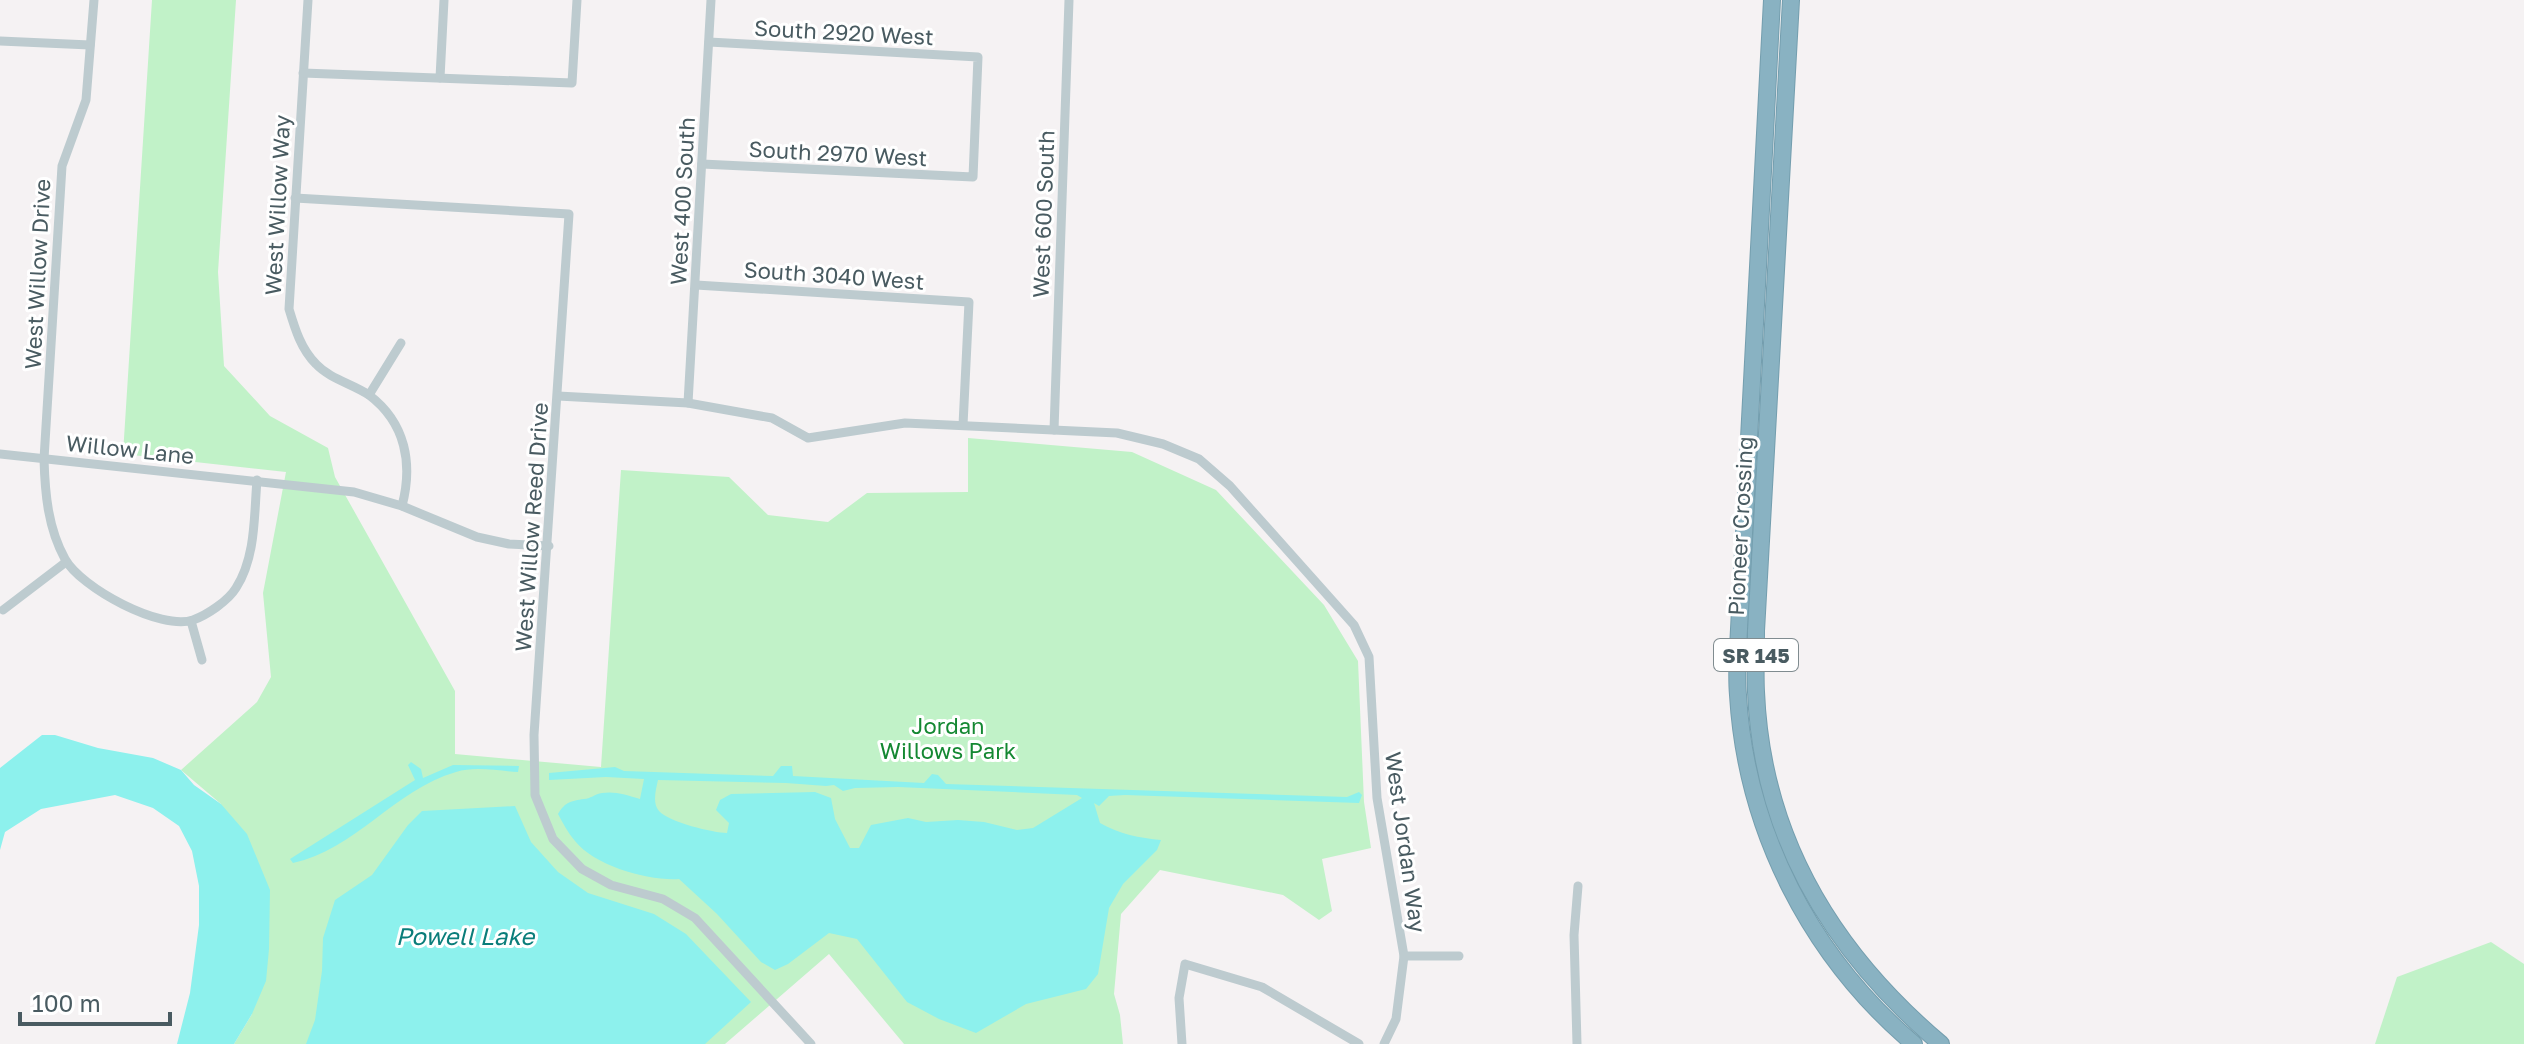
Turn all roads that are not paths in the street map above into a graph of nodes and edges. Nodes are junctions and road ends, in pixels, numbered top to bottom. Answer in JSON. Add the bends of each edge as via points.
{"nodes":[{"id":1,"x":94,"y":0,"type":"edge"},
{"id":2,"x":308,"y":0,"type":"edge"},
{"id":3,"x":444,"y":0,"type":"edge"},
{"id":4,"x":577,"y":0,"type":"edge"},
{"id":5,"x":711,"y":0,"type":"edge"},
{"id":6,"x":1069,"y":0,"type":"edge"},
{"id":7,"x":1772,"y":0,"type":"edge"},
{"id":8,"x":1791,"y":0,"type":"edge"},
{"id":9,"x":0,"y":41,"type":"edge"},
{"id":10,"x":709,"y":42,"type":"junction"},
{"id":11,"x":90,"y":45,"type":"junction"},
{"id":12,"x":303,"y":73,"type":"junction"},
{"id":13,"x":440,"y":78,"type":"junction"},
{"id":14,"x":702,"y":164,"type":"junction"},
{"id":15,"x":973,"y":177,"type":"joint"},
{"id":16,"x":295,"y":198,"type":"junction"},
{"id":17,"x":696,"y":285,"type":"junction"},
{"id":18,"x":401,"y":343,"type":"dead end"},
{"id":19,"x":369,"y":395,"type":"junction"},
{"id":20,"x":558,"y":396,"type":"junction"},
{"id":21,"x":688,"y":403,"type":"junction"},
{"id":22,"x":963,"y":425,"type":"junction"},
{"id":23,"x":1054,"y":430,"type":"junction"},
{"id":24,"x":0,"y":454,"type":"edge"},
{"id":25,"x":44,"y":459,"type":"junction"},
{"id":26,"x":257,"y":480,"type":"junction"},
{"id":27,"x":402,"y":506,"type":"junction"},
{"id":28,"x":549,"y":546,"type":"junction"},
{"id":29,"x":66,"y":562,"type":"junction"},
{"id":30,"x":3,"y":610,"type":"dead end"},
{"id":31,"x":191,"y":621,"type":"junction"},
{"id":32,"x":202,"y":660,"type":"dead end"},
{"id":33,"x":1578,"y":886,"type":"dead end"},
{"id":34,"x":1404,"y":956,"type":"junction"},
{"id":35,"x":1459,"y":956,"type":"dead end"},
{"id":36,"x":811,"y":1044,"type":"edge"},
{"id":37,"x":1182,"y":1044,"type":"edge"},
{"id":38,"x":1359,"y":1044,"type":"edge"},
{"id":39,"x":1384,"y":1044,"type":"edge"},
{"id":40,"x":1577,"y":1044,"type":"edge"},
{"id":41,"x":1914,"y":1044,"type":"edge"},
{"id":42,"x":1941,"y":1044,"type":"edge"}],
"edges":[{"from":1,"to":11,"type":"street","name":"West Willow Drive"},
{"from":2,"to":12,"type":"street","name":"West Willow Way"},
{"from":3,"to":13,"type":"street"},
{"from":4,"to":13,"type":"street","via":[[572,83]]},
{"from":5,"to":10,"type":"street","name":"West 400 South"},
{"from":6,"to":23,"type":"street","name":"West 600 South"},
{"from":7,"to":41,"type":"highway","name":"Pioneer Crossing","number":"SR 145","via":[[1739,629],[1744,744],[1769,842],[1804,916],[1845,975]]},
{"from":8,"to":42,"type":"highway","name":"Pioneer Crossing","number":"SR 145","via":[[1756,631],[1761,741],[1785,834],[1821,908],[1859,964]]},
{"from":9,"to":11,"type":"street"},
{"from":10,"to":14,"type":"street","name":"West 400 South"},
{"from":10,"to":15,"type":"street","name":"South 2920 West","via":[[978,57]]},
{"from":11,"to":25,"type":"street","name":"West Willow Drive","via":[[86,100],[62,166]]},
{"from":12,"to":13,"type":"street"},
{"from":12,"to":16,"type":"street","name":"West Willow Way"},
{"from":14,"to":15,"type":"street","name":"South 2970 West"},
{"from":14,"to":17,"type":"street","name":"West 400 South"},
{"from":16,"to":19,"type":"street","name":"West Willow Way","via":[[289,309],[297,336],[316,365]]},
{"from":16,"to":20,"type":"street","name":"West Willow Reed Drive","via":[[569,214]]},
{"from":17,"to":21,"type":"street","name":"West 400 South"},
{"from":17,"to":22,"type":"street","name":"South 3040 West","via":[[969,302]]},
{"from":18,"to":19,"type":"street"},
{"from":19,"to":27,"type":"street","name":"West Willow Way","via":[[402,439],[409,478]]},
{"from":20,"to":21,"type":"street","name":"West Jordan Way"},
{"from":20,"to":28,"type":"street","name":"West Willow Reed Drive"},
{"from":21,"to":22,"type":"street","name":"West Jordan Way","via":[[772,418],[808,438],[905,423]]},
{"from":22,"to":23,"type":"street","name":"West Jordan Way"},
{"from":23,"to":34,"type":"street","name":"West Jordan Way","via":[[1117,433],[1199,459],[1230,486],[1354,625],[1369,657],[1377,798]]},
{"from":24,"to":25,"type":"street","name":"Willow Lane"},
{"from":25,"to":26,"type":"street","name":"Willow Lane"},
{"from":25,"to":29,"type":"street","name":"West Willow Drive","via":[[51,526]]},
{"from":26,"to":27,"type":"street","name":"Willow Lane","via":[[354,492]]},
{"from":26,"to":31,"type":"street","via":[[251,552],[236,588]]},
{"from":27,"to":28,"type":"street","name":"Willow Lane","via":[[477,537]]},
{"from":28,"to":36,"type":"street","name":"West Willow Reed Drive","via":[[534,735],[535,795],[553,839],[592,875],[663,899],[695,918]]},
{"from":29,"to":30,"type":"street"},
{"from":29,"to":31,"type":"street","via":[[107,597],[153,617]]},
{"from":31,"to":32,"type":"street"},
{"from":33,"to":40,"type":"street"},
{"from":34,"to":35,"type":"street"},
{"from":34,"to":39,"type":"street","name":"West Jordan Way","via":[[1396,1019]]},
{"from":37,"to":38,"type":"street","via":[[1179,998],[1185,964],[1262,987]]}]}
